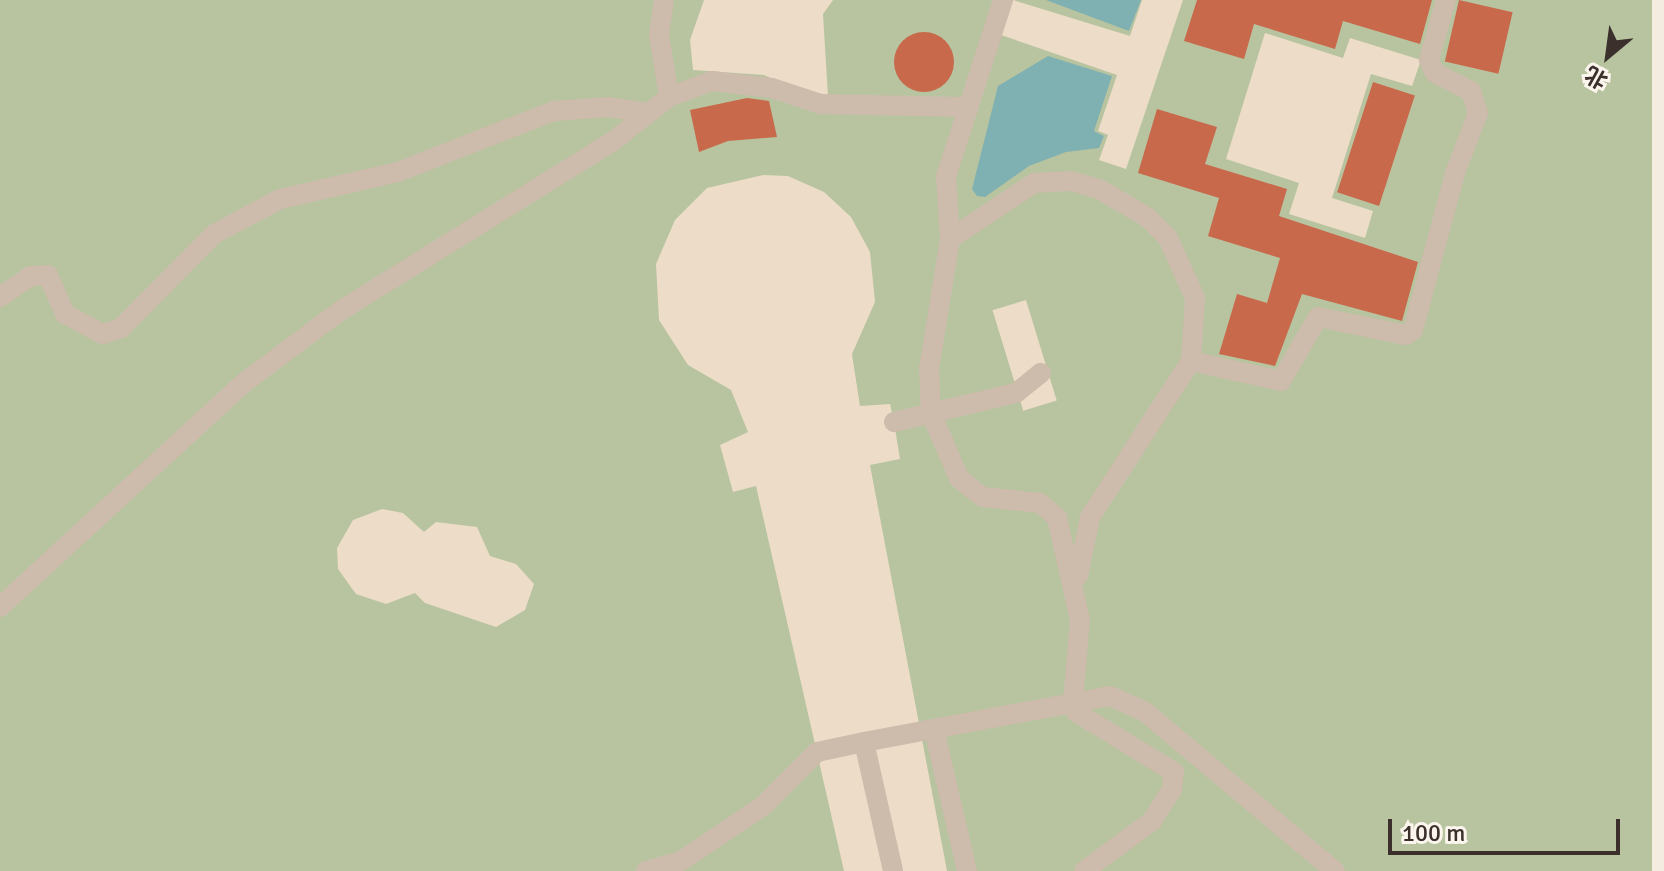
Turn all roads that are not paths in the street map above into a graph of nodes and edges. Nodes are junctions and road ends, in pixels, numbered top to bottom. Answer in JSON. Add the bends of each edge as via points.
{"nodes":[{"id":1,"x":664,"y":0,"type":"edge"},
{"id":2,"x":1003,"y":0,"type":"edge"},
{"id":3,"x":1446,"y":0,"type":"edge"},
{"id":4,"x":669,"y":97,"type":"junction"},
{"id":5,"x":964,"y":107,"type":"junction"},
{"id":6,"x":648,"y":113,"type":"junction"},
{"id":7,"x":950,"y":239,"type":"junction"},
{"id":8,"x":0,"y":297,"type":"edge"},
{"id":9,"x":1191,"y":361,"type":"junction"},
{"id":10,"x":1041,"y":373,"type":"dead end"},
{"id":11,"x":931,"y":413,"type":"junction"},
{"id":12,"x":894,"y":422,"type":"dead end"},
{"id":13,"x":1076,"y":596,"type":"junction"},
{"id":14,"x":0,"y":607,"type":"edge"},
{"id":15,"x":1073,"y":701,"type":"junction"},
{"id":16,"x":934,"y":729,"type":"junction"},
{"id":17,"x":864,"y":742,"type":"junction"},
{"id":18,"x":646,"y":871,"type":"edge"},
{"id":19,"x":893,"y":871,"type":"edge"},
{"id":20,"x":967,"y":871,"type":"edge"},
{"id":21,"x":1084,"y":871,"type":"edge"},
{"id":22,"x":1335,"y":871,"type":"edge"}],
"edges":[{"from":1,"to":4,"type":"street","via":[[659,35]]},
{"from":2,"to":5,"type":"street"},
{"from":3,"to":9,"type":"street","via":[[1429,60],[1435,73],[1471,91],[1478,113],[1455,173],[1413,330],[1406,335],[1318,317],[1281,381]]},
{"from":4,"to":5,"type":"street","via":[[712,81],[772,88],[821,104]]},
{"from":4,"to":6,"type":"street"},
{"from":5,"to":7,"type":"street","via":[[946,176]]},
{"from":6,"to":8,"type":"street","via":[[608,107],[554,111],[386,176],[280,199],[214,234],[121,328],[103,334],[65,314],[48,275],[31,276]]},
{"from":6,"to":14,"type":"street","via":[[612,142],[340,311],[245,382]]},
{"from":7,"to":9,"type":"street","via":[[1048,179],[1099,189],[1129,203],[1168,238],[1195,298]]},
{"from":7,"to":11,"type":"street","via":[[929,368]]},
{"from":9,"to":13,"type":"street","via":[[1090,517]]},
{"from":10,"to":11,"type":"street","via":[[1016,393]]},
{"from":11,"to":12,"type":"street"},
{"from":11,"to":13,"type":"street","via":[[959,478],[972,489],[983,497],[1049,508],[1060,529]]},
{"from":13,"to":15,"type":"street","via":[[1080,620]]},
{"from":15,"to":16,"type":"street"},
{"from":15,"to":21,"type":"street","via":[[1076,712],[1168,765],[1175,779],[1152,821]]},
{"from":15,"to":22,"type":"street","via":[[1110,696],[1144,711]]},
{"from":16,"to":17,"type":"street"},
{"from":16,"to":20,"type":"street"},
{"from":17,"to":18,"type":"street","via":[[817,752],[763,806],[681,861]]},
{"from":17,"to":19,"type":"street"}]}
